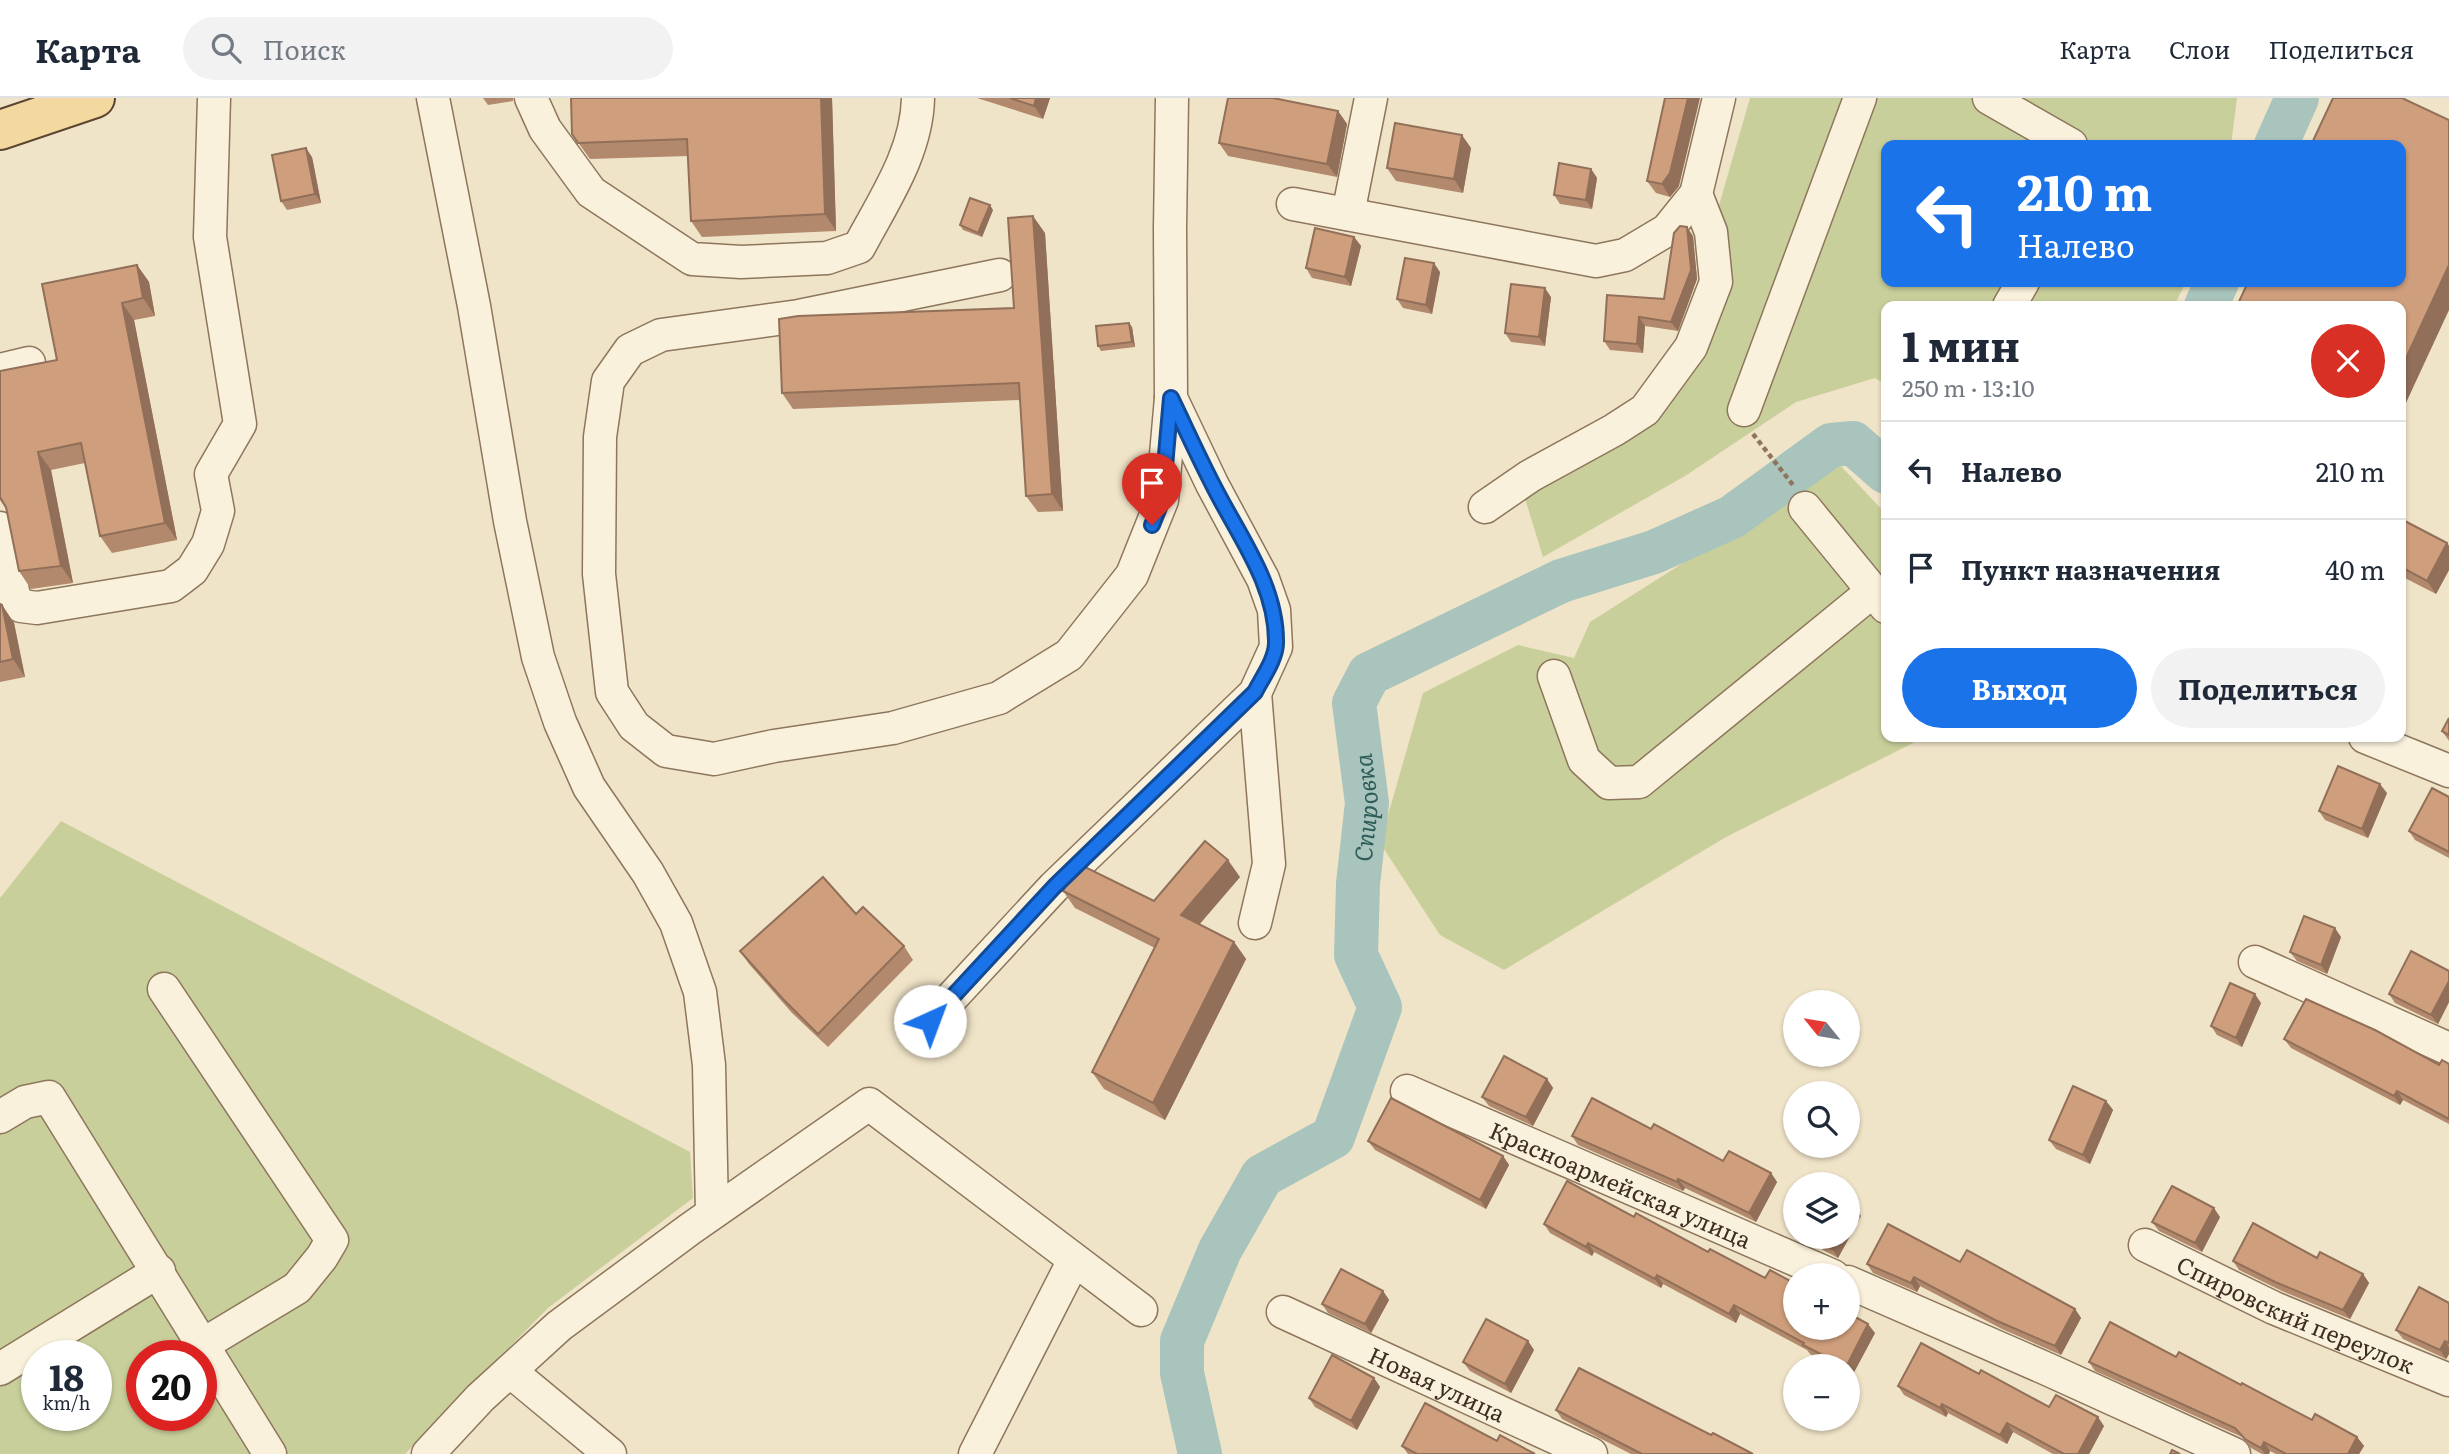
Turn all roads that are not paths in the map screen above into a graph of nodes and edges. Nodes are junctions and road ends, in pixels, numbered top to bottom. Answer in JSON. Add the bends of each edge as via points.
{"nodes":[{"id":1,"x":95,"y":98,"type":"edge"},
{"id":2,"x":214,"y":98,"type":"edge"},
{"id":3,"x":433,"y":98,"type":"edge"},
{"id":4,"x":531,"y":98,"type":"edge"},
{"id":5,"x":918,"y":98,"type":"edge"},
{"id":6,"x":1172,"y":98,"type":"edge"},
{"id":7,"x":1371,"y":98,"type":"edge"},
{"id":8,"x":1719,"y":98,"type":"edge"},
{"id":9,"x":1860,"y":98,"type":"edge"},
{"id":10,"x":1989,"y":98,"type":"edge"},
{"id":11,"x":47,"y":106,"type":"edge"},
{"id":12,"x":0,"y":130,"type":"edge"},
{"id":13,"x":2062,"y":140,"type":"edge"},
{"id":14,"x":1696,"y":194,"type":"junction"},
{"id":15,"x":1293,"y":204,"type":"dead end"},
{"id":16,"x":1348,"y":215,"type":"junction"},
{"id":17,"x":1000,"y":275,"type":"dead end"},
{"id":18,"x":1171,"y":398,"type":"junction"},
{"id":19,"x":1744,"y":410,"type":"dead end"},
{"id":20,"x":1799,"y":496,"type":"road end"},
{"id":21,"x":1485,"y":507,"type":"dead end"},
{"id":22,"x":0,"y":528,"type":"edge"},
{"id":23,"x":1880,"y":599,"type":"edge"},
{"id":24,"x":1554,"y":676,"type":"dead end"},
{"id":25,"x":1255,"y":692,"type":"junction"},
{"id":26,"x":2377,"y":742,"type":"edge"},
{"id":27,"x":2449,"y":771,"type":"edge"},
{"id":28,"x":1255,"y":923,"type":"dead end"},
{"id":29,"x":2255,"y":962,"type":"dead end"},
{"id":30,"x":164,"y":989,"type":"dead end"},
{"id":31,"x":930,"y":1021,"type":"dead end"},
{"id":32,"x":2449,"y":1049,"type":"edge"},
{"id":33,"x":1407,"y":1091,"type":"dead end"},
{"id":34,"x":0,"y":1117,"type":"edge"},
{"id":35,"x":712,"y":1213,"type":"junction"},
{"id":36,"x":2145,"y":1245,"type":"dead end"},
{"id":37,"x":1074,"y":1260,"type":"junction"},
{"id":38,"x":1803,"y":1263,"type":"edge"},
{"id":39,"x":159,"y":1271,"type":"junction"},
{"id":40,"x":1860,"y":1287,"type":"edge"},
{"id":41,"x":1140,"y":1310,"type":"dead end"},
{"id":42,"x":1283,"y":1311,"type":"dead end"},
{"id":43,"x":202,"y":1340,"type":"edge"},
{"id":44,"x":211,"y":1340,"type":"edge"},
{"id":45,"x":217,"y":1366,"type":"edge"},
{"id":46,"x":0,"y":1369,"type":"edge"},
{"id":47,"x":510,"y":1371,"type":"junction"},
{"id":48,"x":2449,"y":1380,"type":"edge"},
{"id":49,"x":270,"y":1454,"type":"edge"},
{"id":50,"x":428,"y":1454,"type":"edge"},
{"id":51,"x":610,"y":1454,"type":"edge"},
{"id":52,"x":975,"y":1454,"type":"edge"},
{"id":53,"x":1591,"y":1454,"type":"edge"},
{"id":54,"x":2234,"y":1454,"type":"edge"}],
"edges":[{"from":1,"to":11,"type":"main road"},
{"from":2,"to":22,"type":"street","via":[[210,237],[240,424],[211,474],[218,512],[208,544],[192,569],[171,586],[37,608],[21,606],[14,596]]},
{"from":3,"to":35,"type":"street","via":[[538,657],[589,787],[676,923],[700,992],[709,1065]]},
{"from":4,"to":5,"type":"street","via":[[545,129],[591,192],[692,259],[741,262],[827,258],[859,247],[905,158],[918,121]]},
{"from":6,"to":18,"type":"street"},
{"from":7,"to":16,"type":"street"},
{"from":8,"to":14,"type":"street"},
{"from":9,"to":19,"type":"street"},
{"from":10,"to":13,"type":"street"},
{"from":11,"to":12,"type":"main road"},
{"from":14,"to":16,"type":"street","via":[[1667,230],[1625,255],[1596,261]]},
{"from":14,"to":21,"type":"street","via":[[1710,232],[1716,282],[1691,347],[1645,410]]},
{"from":15,"to":16,"type":"street"},
{"from":17,"to":18,"type":"street","via":[[799,316],[661,335],[630,350],[608,381],[600,437],[599,574],[612,692],[634,726],[666,751],[714,759],[893,728],[999,698],[1069,655],[1132,575],[1157,513]]},
{"from":18,"to":25,"type":"street","via":[[1263,579],[1274,610],[1276,647]]},
{"from":20,"to":23,"type":"street"},
{"from":23,"to":24,"type":"street","via":[[1639,782],[1609,783],[1584,760]]},
{"from":25,"to":28,"type":"street","via":[[1269,864]]},
{"from":25,"to":31,"type":"street","via":[[1054,887]]},
{"from":26,"to":27,"type":"street"},
{"from":29,"to":32,"type":"street"},
{"from":30,"to":44,"type":"street","via":[[332,1240],[297,1288]]},
{"from":33,"to":38,"type":"street","name":"Красноармейская улица"},
{"from":34,"to":39,"type":"street","via":[[25,1102],[49,1097]]},
{"from":35,"to":37,"type":"street","via":[[869,1104]]},
{"from":35,"to":47,"type":"street","via":[[559,1326]]},
{"from":36,"to":48,"type":"street","name":"Спировский переулок","via":[[2274,1308]]},
{"from":37,"to":41,"type":"street"},
{"from":37,"to":52,"type":"street"},
{"from":39,"to":43,"type":"street"},
{"from":39,"to":46,"type":"street"},
{"from":40,"to":54,"type":"street"},
{"from":42,"to":53,"type":"street","name":"Новая улица"},
{"from":45,"to":49,"type":"street"},
{"from":47,"to":50,"type":"street"},
{"from":47,"to":51,"type":"street"}]}
